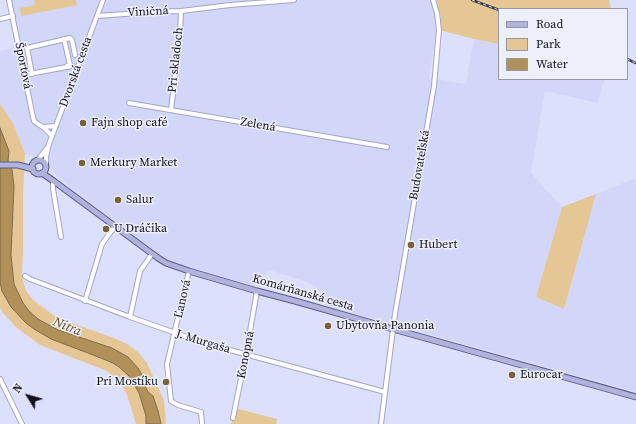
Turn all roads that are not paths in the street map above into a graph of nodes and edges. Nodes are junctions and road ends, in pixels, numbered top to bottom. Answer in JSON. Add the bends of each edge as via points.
{"nodes":[{"id":1,"x":9,"y":0,"type":"edge"},
{"id":2,"x":103,"y":0,"type":"edge"},
{"id":3,"x":294,"y":0,"type":"edge"},
{"id":4,"x":433,"y":0,"type":"edge"},
{"id":5,"x":181,"y":11,"type":"junction"},
{"id":6,"x":12,"y":16,"type":"junction"},
{"id":7,"x":97,"y":16,"type":"junction"},
{"id":8,"x":0,"y":19,"type":"edge"},
{"id":9,"x":64,"y":39,"type":"junction"},
{"id":10,"x":75,"y":55,"type":"dead end"},
{"id":11,"x":69,"y":66,"type":"junction"},
{"id":12,"x":77,"y":69,"type":"junction"},
{"id":13,"x":32,"y":74,"type":"junction"},
{"id":14,"x":24,"y":75,"type":"junction"},
{"id":15,"x":129,"y":103,"type":"dead end"},
{"id":16,"x":171,"y":110,"type":"junction"},
{"id":17,"x":56,"y":126,"type":"junction"},
{"id":18,"x":43,"y":127,"type":"junction"},
{"id":19,"x":52,"y":136,"type":"junction"},
{"id":20,"x":49,"y":144,"type":"junction"},
{"id":21,"x":387,"y":147,"type":"dead end"},
{"id":22,"x":36,"y":161,"type":"junction"},
{"id":23,"x":0,"y":165,"type":"edge"},
{"id":24,"x":18,"y":165,"type":"junction"},
{"id":25,"x":46,"y":166,"type":"junction"},
{"id":26,"x":33,"y":169,"type":"junction"},
{"id":27,"x":42,"y":173,"type":"junction"},
{"id":28,"x":55,"y":182,"type":"junction"},
{"id":29,"x":115,"y":226,"type":"junction"},
{"id":30,"x":61,"y":237,"type":"dead end"},
{"id":31,"x":152,"y":254,"type":"junction"},
{"id":32,"x":189,"y":271,"type":"junction"},
{"id":33,"x":25,"y":276,"type":"dead end"},
{"id":34,"x":258,"y":291,"type":"junction"},
{"id":35,"x":85,"y":301,"type":"junction"},
{"id":36,"x":130,"y":317,"type":"junction"},
{"id":37,"x":393,"y":329,"type":"junction"},
{"id":38,"x":175,"y":333,"type":"junction"},
{"id":39,"x":246,"y":354,"type":"junction"},
{"id":40,"x":1,"y":382,"type":"edge"},
{"id":41,"x":385,"y":392,"type":"junction"},
{"id":42,"x":636,"y":397,"type":"edge"},
{"id":43,"x":233,"y":418,"type":"dead end"},
{"id":44,"x":22,"y":424,"type":"edge"},
{"id":45,"x":202,"y":424,"type":"edge"},
{"id":46,"x":381,"y":424,"type":"edge"}],
"edges":[{"from":1,"to":6,"type":"street","name":"Športová"},
{"from":2,"to":7,"type":"street","name":"Dvorská cesta"},
{"from":3,"to":5,"type":"street","name":"Viničná"},
{"from":4,"to":37,"type":"street","name":"Budovateľská","via":[[439,30],[434,86]]},
{"from":5,"to":7,"type":"street","name":"Viničná"},
{"from":5,"to":16,"type":"street","name":"Pri skladoch"},
{"from":6,"to":8,"type":"street"},
{"from":6,"to":14,"type":"street","name":"Športová"},
{"from":7,"to":12,"type":"street","name":"Dvorská cesta"},
{"from":9,"to":10,"type":"street","via":[[72,40]]},
{"from":9,"to":11,"type":"street"},
{"from":9,"to":13,"type":"street","via":[[27,48]]},
{"from":11,"to":12,"type":"street"},
{"from":11,"to":13,"type":"street"},
{"from":12,"to":17,"type":"street","name":"Dvorská cesta"},
{"from":13,"to":14,"type":"street"},
{"from":14,"to":18,"type":"street","name":"Športová","via":[[34,121]]},
{"from":15,"to":16,"type":"street","name":"Zelená"},
{"from":16,"to":21,"type":"street","name":"Zelená"},
{"from":17,"to":18,"type":"street"},
{"from":17,"to":19,"type":"street","name":"Dvorská cesta"},
{"from":18,"to":19,"type":"street","name":"Športová"},
{"from":19,"to":20,"type":"street","name":"Dvorská cesta"},
{"from":20,"to":22,"type":"street","name":"Dvorská cesta"},
{"from":20,"to":25,"type":"street","name":"Dvorská cesta"},
{"from":22,"to":24,"type":"main road"},
{"from":22,"to":25,"type":"main road","via":[[43,160]]},
{"from":22,"to":26,"type":"main road"},
{"from":23,"to":24,"type":"main road"},
{"from":24,"to":26,"type":"main road"},
{"from":25,"to":27,"type":"main road"},
{"from":25,"to":28,"type":"main road","name":"Komárňanská cesta"},
{"from":26,"to":27,"type":"main road","via":[[37,173]]},
{"from":27,"to":28,"type":"main road","name":"Komárňanská cesta"},
{"from":28,"to":29,"type":"main road","name":"Komárňanská cesta"},
{"from":28,"to":30,"type":"street","via":[[52,189]]},
{"from":29,"to":31,"type":"main road","name":"Komárňanská cesta"},
{"from":29,"to":35,"type":"street","via":[[102,244]]},
{"from":31,"to":32,"type":"main road","name":"Komárňanská cesta","via":[[166,263]]},
{"from":31,"to":36,"type":"street","via":[[140,271]]},
{"from":32,"to":34,"type":"main road","name":"Komárňanská cesta"},
{"from":32,"to":38,"type":"street","name":"Ľanová"},
{"from":33,"to":35,"type":"street","name":"J. Murgaša"},
{"from":34,"to":37,"type":"main road","name":"Komárňanská cesta"},
{"from":34,"to":39,"type":"street","name":"Konopná"},
{"from":35,"to":36,"type":"street","name":"J. Murgaša"},
{"from":36,"to":38,"type":"street","name":"J. Murgaša"},
{"from":37,"to":41,"type":"street","name":"Budovateľská"},
{"from":37,"to":42,"type":"main road","name":"Komárňanská cesta"},
{"from":38,"to":39,"type":"street","name":"J. Murgaša"},
{"from":38,"to":45,"type":"street","name":"Ľanová","via":[[167,364],[171,401],[201,412]]},
{"from":39,"to":41,"type":"street","name":"J. Murgaša"},
{"from":39,"to":43,"type":"street","name":"Konopná"},
{"from":40,"to":44,"type":"street"},
{"from":41,"to":46,"type":"street","name":"Budovateľská"}]}
